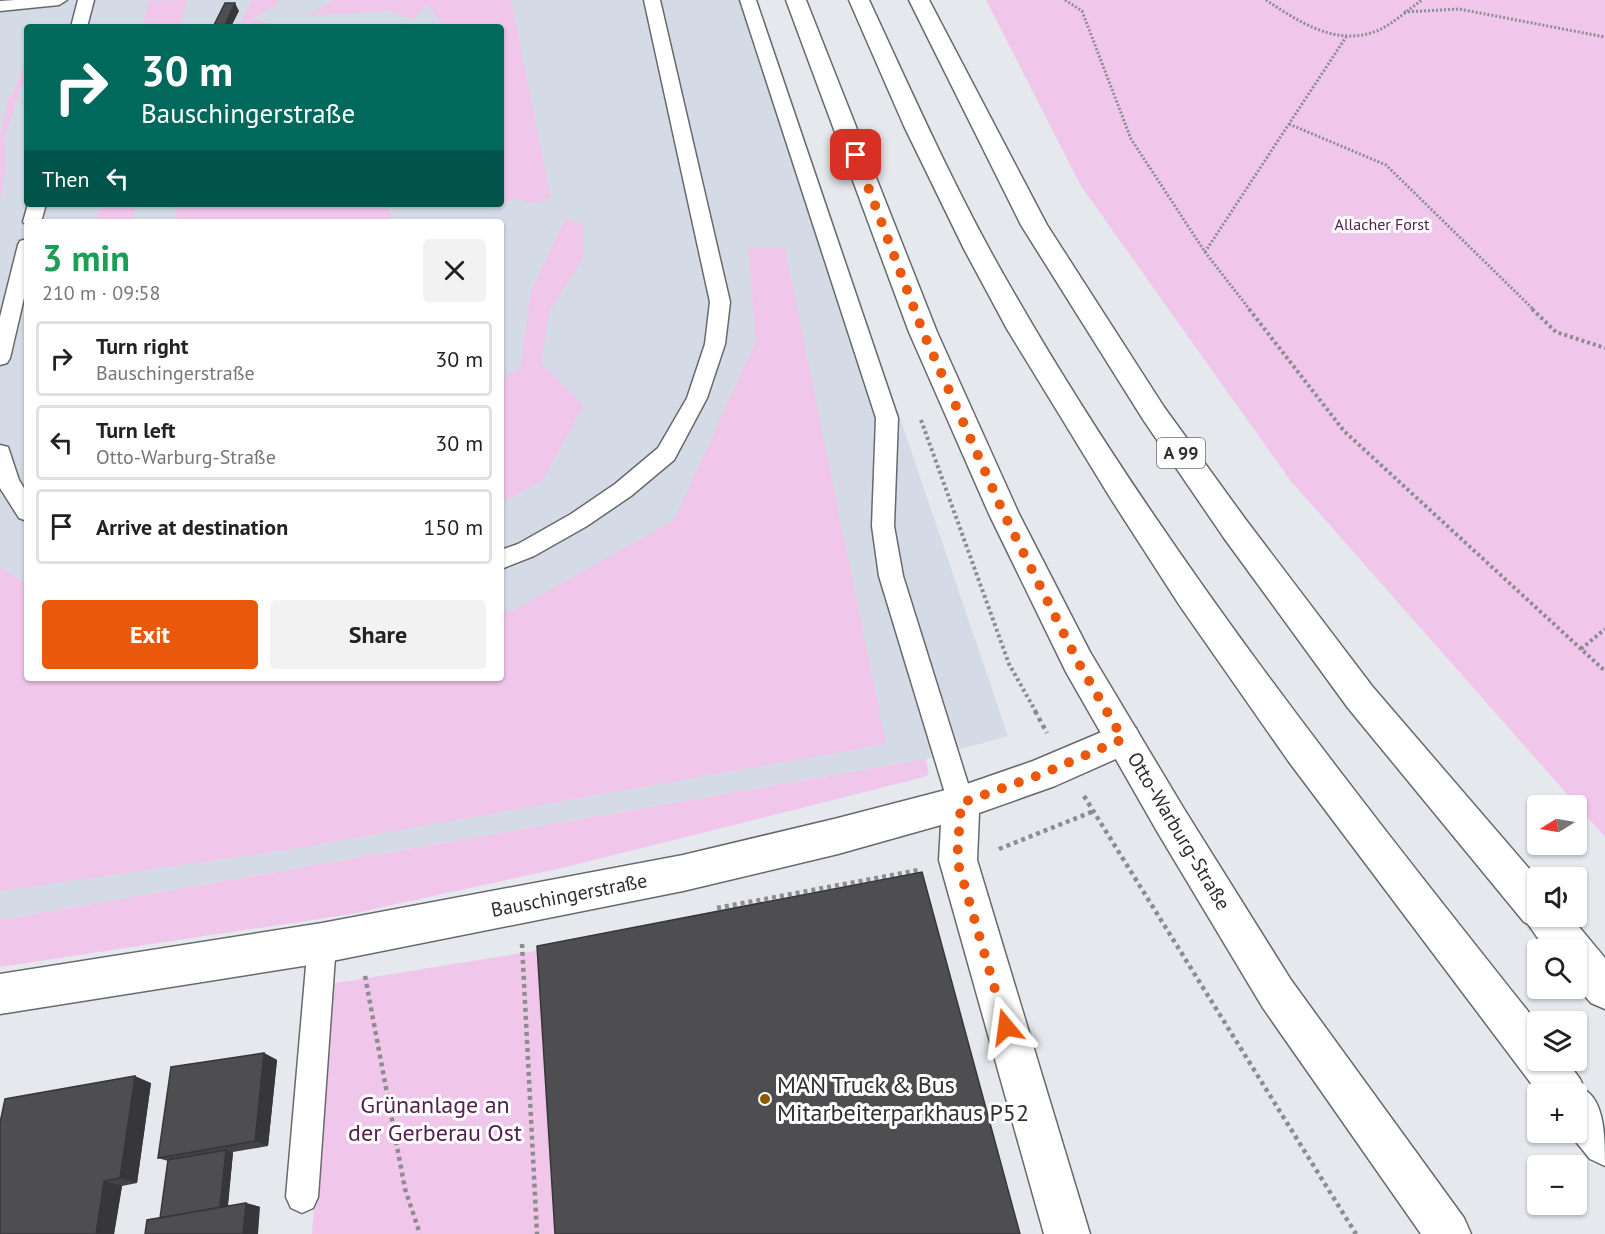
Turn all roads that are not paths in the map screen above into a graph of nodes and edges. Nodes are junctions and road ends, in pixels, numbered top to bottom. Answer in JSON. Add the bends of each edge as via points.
{"nodes":[{"id":1,"x":59,"y":0,"type":"edge"},
{"id":2,"x":86,"y":0,"type":"edge"},
{"id":3,"x":652,"y":0,"type":"edge"},
{"id":4,"x":748,"y":0,"type":"edge"},
{"id":5,"x":796,"y":0,"type":"edge"},
{"id":6,"x":859,"y":0,"type":"edge"},
{"id":7,"x":919,"y":0,"type":"edge"},
{"id":8,"x":0,"y":6,"type":"edge"},
{"id":9,"x":80,"y":24,"type":"edge"},
{"id":10,"x":24,"y":258,"type":"edge"},
{"id":11,"x":0,"y":358,"type":"edge"},
{"id":12,"x":0,"y":453,"type":"edge"},
{"id":13,"x":24,"y":507,"type":"edge"},
{"id":14,"x":504,"y":559,"type":"edge"},
{"id":15,"x":1123,"y":739,"type":"junction"},
{"id":16,"x":961,"y":803,"type":"junction"},
{"id":17,"x":1527,"y":896,"type":"edge"},
{"id":18,"x":1553,"y":927,"type":"edge"},
{"id":19,"x":1563,"y":939,"type":"edge"},
{"id":20,"x":322,"y":943,"type":"junction"},
{"id":21,"x":1587,"y":968,"type":"edge"},
{"id":22,"x":1605,"y":989,"type":"edge"},
{"id":23,"x":0,"y":994,"type":"edge"},
{"id":24,"x":1527,"y":1043,"type":"edge"},
{"id":25,"x":1587,"y":1122,"type":"edge"},
{"id":26,"x":1605,"y":1144,"type":"edge"},
{"id":27,"x":302,"y":1197,"type":"dead end"},
{"id":28,"x":1067,"y":1234,"type":"edge"},
{"id":29,"x":1448,"y":1234,"type":"edge"}],
"edges":[{"from":1,"to":8,"type":"lane"},
{"from":2,"to":9,"type":"lane"},
{"from":3,"to":14,"type":"lane","via":[[720,302],[715,344],[697,398],[666,454],[579,520]]},
{"from":4,"to":16,"type":"lane","via":[[887,418],[883,526],[891,576]]},
{"from":5,"to":15,"type":"main road","name":"Otto-Warburg-Straße","via":[[923,332],[1004,514],[1078,662]]},
{"from":6,"to":24,"type":"main road","via":[[963,222],[1020,327],[1093,446],[1185,587],[1302,752]]},
{"from":7,"to":17,"type":"main road","number":"A 99","via":[[1034,225],[1154,414],[1360,697]]},
{"from":10,"to":11,"type":"lane"},
{"from":12,"to":13,"type":"lane","via":[[8,482]]},
{"from":15,"to":16,"type":"main road","name":"Bauschingerstraße"},
{"from":15,"to":29,"type":"main road","name":"Otto-Warburg-Straße","via":[[1277,994]]},
{"from":16,"to":20,"type":"main road","name":"Bauschingerstraße","via":[[683,873]]},
{"from":16,"to":28,"type":"main road","via":[[957,860]]},
{"from":18,"to":19,"type":"main road"},
{"from":20,"to":23,"type":"main road","name":"Bauschingerstraße"},
{"from":20,"to":27,"type":"lane"},
{"from":21,"to":22,"type":"main road"},
{"from":25,"to":26,"type":"main road"}]}
